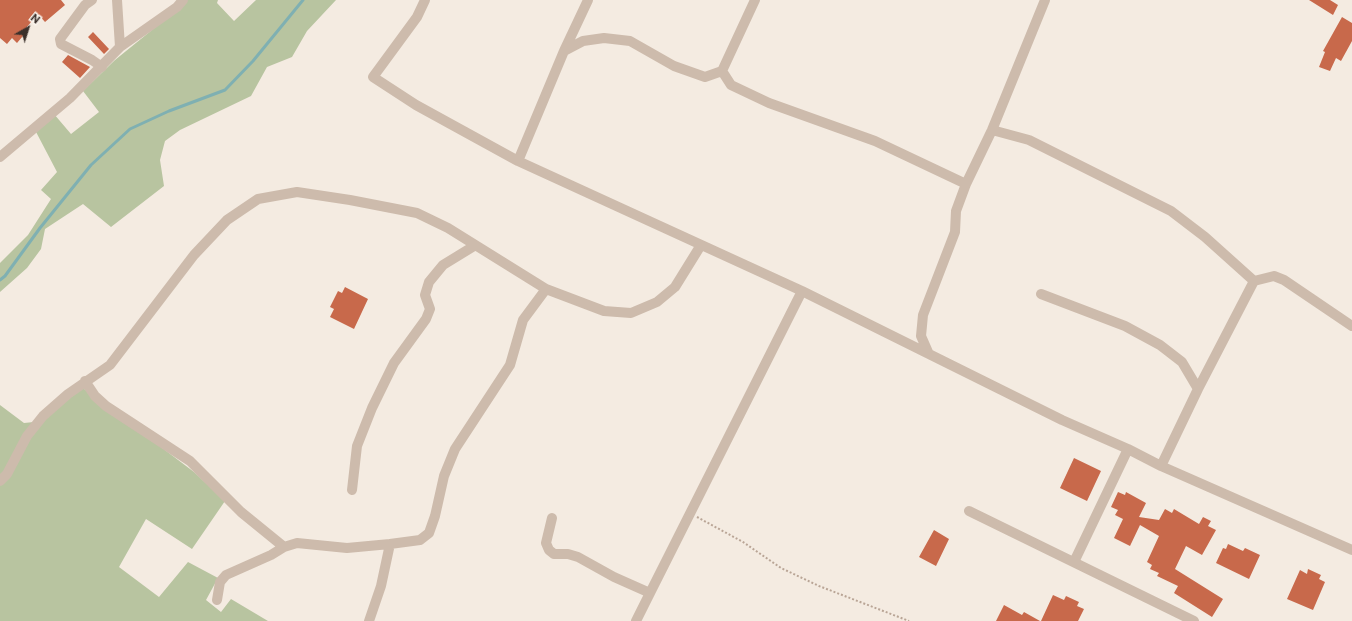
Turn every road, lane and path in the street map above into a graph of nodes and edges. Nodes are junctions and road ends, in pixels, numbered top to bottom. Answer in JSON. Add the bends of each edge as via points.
{"nodes":[{"id":1,"x":92,"y":0,"type":"edge"},
{"id":2,"x":117,"y":0,"type":"edge"},
{"id":3,"x":183,"y":0,"type":"edge"},
{"id":4,"x":425,"y":0,"type":"edge"},
{"id":5,"x":588,"y":0,"type":"edge"},
{"id":6,"x":755,"y":0,"type":"edge"},
{"id":7,"x":1045,"y":0,"type":"edge"},
{"id":8,"x":120,"y":47,"type":"junction"},
{"id":9,"x":564,"y":51,"type":"junction"},
{"id":10,"x":102,"y":67,"type":"junction"},
{"id":11,"x":722,"y":71,"type":"junction"},
{"id":12,"x":992,"y":130,"type":"junction"},
{"id":13,"x":0,"y":157,"type":"edge"},
{"id":14,"x":518,"y":161,"type":"junction"},
{"id":15,"x":966,"y":184,"type":"junction"},
{"id":16,"x":701,"y":245,"type":"junction"},
{"id":17,"x":474,"y":246,"type":"junction"},
{"id":18,"x":1254,"y":281,"type":"junction"},
{"id":19,"x":546,"y":289,"type":"junction"},
{"id":20,"x":802,"y":291,"type":"junction"},
{"id":21,"x":1041,"y":294,"type":"dead end"},
{"id":22,"x":1352,"y":326,"type":"edge"},
{"id":23,"x":928,"y":352,"type":"junction"},
{"id":24,"x":85,"y":381,"type":"junction"},
{"id":25,"x":1198,"y":389,"type":"junction"},
{"id":26,"x":1128,"y":449,"type":"junction"},
{"id":27,"x":1161,"y":466,"type":"junction"},
{"id":28,"x":0,"y":481,"type":"edge"},
{"id":29,"x":352,"y":490,"type":"dead end"},
{"id":30,"x":969,"y":511,"type":"dead end"},
{"id":31,"x":689,"y":513,"type":"junction"},
{"id":32,"x":552,"y":518,"type":"dead end"},
{"id":33,"x":390,"y":544,"type":"junction"},
{"id":34,"x":284,"y":547,"type":"junction"},
{"id":35,"x":1352,"y":550,"type":"edge"},
{"id":36,"x":1074,"y":562,"type":"junction"},
{"id":37,"x":650,"y":593,"type":"junction"},
{"id":38,"x":218,"y":600,"type":"dead end"},
{"id":39,"x":1175,"y":616,"type":"edge"},
{"id":40,"x":369,"y":621,"type":"edge"},
{"id":41,"x":636,"y":621,"type":"edge"},
{"id":42,"x":909,"y":621,"type":"edge"},
{"id":43,"x":1194,"y":621,"type":"edge"}],
"edges":[{"from":1,"to":10,"type":"street","via":[[85,5],[60,39],[61,44]]},
{"from":2,"to":8,"type":"street"},
{"from":3,"to":8,"type":"street","via":[[177,7]]},
{"from":4,"to":14,"type":"street","via":[[417,17],[374,77],[416,105]]},
{"from":5,"to":9,"type":"street"},
{"from":6,"to":11,"type":"street"},
{"from":7,"to":12,"type":"street"},
{"from":8,"to":10,"type":"street"},
{"from":9,"to":11,"type":"street","via":[[583,41],[611,38],[630,41],[674,66],[705,77]]},
{"from":9,"to":14,"type":"street"},
{"from":10,"to":13,"type":"street","via":[[70,98]]},
{"from":11,"to":15,"type":"street","via":[[730,85],[769,103],[875,141]]},
{"from":12,"to":15,"type":"street"},
{"from":12,"to":18,"type":"street","via":[[1029,140],[1171,211],[1205,237]]},
{"from":14,"to":16,"type":"street"},
{"from":15,"to":23,"type":"street","via":[[956,211],[955,232],[923,315],[921,336]]},
{"from":16,"to":19,"type":"street","via":[[675,287],[657,302],[631,313],[604,311]]},
{"from":16,"to":20,"type":"street"},
{"from":17,"to":19,"type":"street"},
{"from":17,"to":24,"type":"street","via":[[448,228],[417,214],[297,192],[258,199],[227,220],[194,255],[110,365]]},
{"from":17,"to":29,"type":"street","via":[[443,265],[429,282],[425,295],[430,309],[426,319],[394,362],[357,446]]},
{"from":18,"to":22,"type":"street","via":[[1274,276],[1284,280]]},
{"from":18,"to":25,"type":"street"},
{"from":19,"to":33,"type":"street","via":[[523,320],[510,365],[455,449],[444,476],[429,533],[420,540]]},
{"from":20,"to":23,"type":"street"},
{"from":20,"to":31,"type":"street"},
{"from":21,"to":25,"type":"street","via":[[1125,326],[1160,345],[1182,362]]},
{"from":23,"to":26,"type":"street","via":[[1062,420]]},
{"from":24,"to":28,"type":"street","via":[[43,416],[27,436],[7,474]]},
{"from":24,"to":34,"type":"street","via":[[106,406],[190,461],[241,512]]},
{"from":25,"to":27,"type":"street"},
{"from":26,"to":27,"type":"street"},
{"from":26,"to":36,"type":"street"},
{"from":27,"to":35,"type":"street"},
{"from":30,"to":36,"type":"street"},
{"from":31,"to":37,"type":"street"},
{"from":31,"to":42,"type":"path","via":[[742,542],[781,568],[819,586]]},
{"from":32,"to":37,"type":"street","via":[[546,543],[554,554],[578,557]]},
{"from":33,"to":34,"type":"street","via":[[347,548],[297,543]]},
{"from":33,"to":40,"type":"street","via":[[381,586]]},
{"from":34,"to":38,"type":"street","via":[[226,575],[220,582]]},
{"from":36,"to":39,"type":"street"},
{"from":37,"to":41,"type":"street"},
{"from":39,"to":43,"type":"street"}]}
